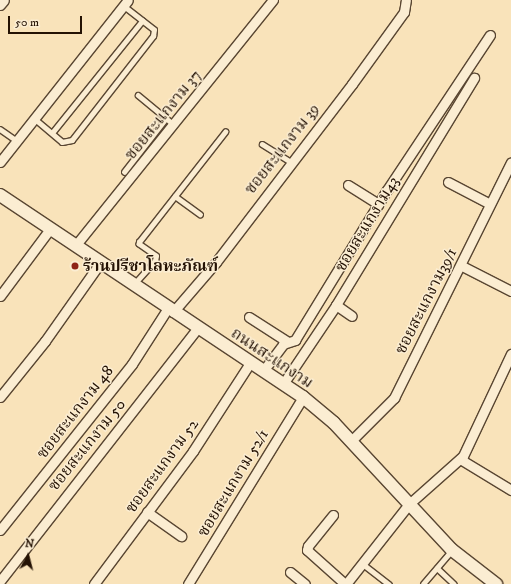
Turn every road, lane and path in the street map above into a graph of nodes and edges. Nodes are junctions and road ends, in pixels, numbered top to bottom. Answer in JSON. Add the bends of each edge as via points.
{"nodes":[{"id":1,"x":4,"y":0,"type":"edge"},
{"id":2,"x":273,"y":0,"type":"edge"},
{"id":3,"x":406,"y":0,"type":"edge"},
{"id":4,"x":125,"y":3,"type":"edge"},
{"id":5,"x":0,"y":5,"type":"edge"},
{"id":6,"x":142,"y":21,"type":"junction"},
{"id":7,"x":490,"y":35,"type":"dead end"},
{"id":8,"x":474,"y":78,"type":"dead end"},
{"id":9,"x":138,"y":94,"type":"dead end"},
{"id":10,"x":166,"y":118,"type":"junction"},
{"id":11,"x":35,"y":119,"type":"junction"},
{"id":12,"x":174,"y":125,"type":"junction"},
{"id":13,"x":0,"y":129,"type":"edge"},
{"id":14,"x":225,"y":132,"type":"dead end"},
{"id":15,"x":52,"y":133,"type":"junction"},
{"id":16,"x":17,"y":141,"type":"junction"},
{"id":17,"x":262,"y":144,"type":"dead end"},
{"id":18,"x":0,"y":162,"type":"edge"},
{"id":19,"x":291,"y":162,"type":"junction"},
{"id":20,"x":511,"y":162,"type":"edge"},
{"id":21,"x":124,"y":172,"type":"dead end"},
{"id":22,"x":448,"y":182,"type":"dead end"},
{"id":23,"x":348,"y":185,"type":"dead end"},
{"id":24,"x":0,"y":196,"type":"edge"},
{"id":25,"x":175,"y":196,"type":"junction"},
{"id":26,"x":379,"y":204,"type":"junction"},
{"id":27,"x":490,"y":204,"type":"junction"},
{"id":28,"x":200,"y":214,"type":"dead end"},
{"id":29,"x":50,"y":230,"type":"junction"},
{"id":30,"x":75,"y":246,"type":"junction"},
{"id":31,"x":100,"y":263,"type":"junction"},
{"id":32,"x":462,"y":266,"type":"junction"},
{"id":33,"x":133,"y":285,"type":"junction"},
{"id":34,"x":511,"y":291,"type":"edge"},
{"id":35,"x":0,"y":296,"type":"edge"},
{"id":36,"x":336,"y":305,"type":"junction"},
{"id":37,"x":171,"y":310,"type":"junction"},
{"id":38,"x":352,"y":316,"type":"dead end"},
{"id":39,"x":250,"y":317,"type":"dead end"},
{"id":40,"x":198,"y":328,"type":"junction"},
{"id":41,"x":288,"y":342,"type":"junction"},
{"id":42,"x":511,"y":354,"type":"edge"},
{"id":43,"x":250,"y":363,"type":"junction"},
{"id":44,"x":263,"y":371,"type":"junction"},
{"id":45,"x":283,"y":384,"type":"junction"},
{"id":46,"x":0,"y":397,"type":"edge"},
{"id":47,"x":303,"y":397,"type":"junction"},
{"id":48,"x":351,"y":441,"type":"junction"},
{"id":49,"x":460,"y":459,"type":"junction"},
{"id":50,"x":511,"y":490,"type":"edge"},
{"id":51,"x":409,"y":504,"type":"junction"},
{"id":52,"x":147,"y":512,"type":"junction"},
{"id":53,"x":333,"y":514,"type":"dead end"},
{"id":54,"x":0,"y":530,"type":"edge"},
{"id":55,"x":181,"y":536,"type":"dead end"},
{"id":56,"x":452,"y":550,"type":"junction"},
{"id":57,"x":363,"y":564,"type":"junction"},
{"id":58,"x":438,"y":568,"type":"junction"},
{"id":59,"x":290,"y":572,"type":"dead end"},
{"id":60,"x":0,"y":581,"type":"edge"},
{"id":61,"x":94,"y":584,"type":"edge"},
{"id":62,"x":188,"y":584,"type":"edge"},
{"id":63,"x":305,"y":584,"type":"edge"},
{"id":64,"x":345,"y":584,"type":"edge"},
{"id":65,"x":389,"y":584,"type":"edge"},
{"id":66,"x":423,"y":584,"type":"edge"},
{"id":67,"x":454,"y":584,"type":"edge"},
{"id":68,"x":496,"y":584,"type":"edge"}],
"edges":[{"from":1,"to":5,"type":"street"},
{"from":2,"to":12,"type":"street","name":"ซอยสะแกงาม 37"},
{"from":3,"to":19,"type":"street","name":"ซอยสะแกงาม 39","via":[[400,18]]},
{"from":4,"to":6,"type":"lane"},
{"from":4,"to":11,"type":"street"},
{"from":6,"to":15,"type":"lane"},
{"from":6,"to":15,"type":"lane","via":[[154,30],[153,36],[72,140],[62,142]]},
{"from":7,"to":26,"type":"street"},
{"from":8,"to":36,"type":"street","name":"ซอยสะแกงาม43"},
{"from":9,"to":10,"type":"lane"},
{"from":10,"to":12,"type":"lane"},
{"from":10,"to":21,"type":"lane"},
{"from":11,"to":15,"type":"lane"},
{"from":11,"to":16,"type":"street"},
{"from":12,"to":30,"type":"street","name":"ซอยสะแกงาม 37"},
{"from":13,"to":16,"type":"lane"},
{"from":14,"to":25,"type":"lane"},
{"from":16,"to":18,"type":"street"},
{"from":17,"to":19,"type":"lane"},
{"from":19,"to":37,"type":"street","name":"ซอยสะแกงาม 39","via":[[216,262]]},
{"from":20,"to":27,"type":"street","name":"ซอยสะแกงาม39/1"},
{"from":22,"to":27,"type":"street"},
{"from":23,"to":26,"type":"street"},
{"from":24,"to":29,"type":"street","name":"ถนนสะแกงาม"},
{"from":25,"to":28,"type":"lane"},
{"from":25,"to":33,"type":"lane","via":[[139,242],[156,256],[155,261]]},
{"from":26,"to":41,"type":"street","via":[[295,340]]},
{"from":27,"to":32,"type":"street","name":"ซอยสะแกงาม39/1"},
{"from":29,"to":30,"type":"street","name":"ถนนสะแกงาม"},
{"from":29,"to":35,"type":"street"},
{"from":30,"to":31,"type":"street","name":"ถนนสะแกงาม"},
{"from":31,"to":33,"type":"street","name":"ถนนสะแกงาม"},
{"from":31,"to":46,"type":"street","via":[[45,341]]},
{"from":32,"to":34,"type":"street"},
{"from":32,"to":48,"type":"street","name":"ซอยสะแกงาม39/1","via":[[394,398]]},
{"from":33,"to":37,"type":"street","name":"ถนนสะแกงาม"},
{"from":36,"to":38,"type":"street"},
{"from":36,"to":45,"type":"street","name":"ซอยสะแกงาม43"},
{"from":37,"to":40,"type":"street","name":"ถนนสะแกงาม"},
{"from":37,"to":54,"type":"street","name":"ซอยสะแกงาม 48","via":[[132,364]]},
{"from":39,"to":41,"type":"street"},
{"from":40,"to":43,"type":"street","name":"ถนนสะแกงาม"},
{"from":40,"to":60,"type":"street","name":"ซอยสะแกงาม 50"},
{"from":41,"to":44,"type":"street","via":[[282,344]]},
{"from":42,"to":49,"type":"street"},
{"from":43,"to":44,"type":"street","name":"ถนนสะแกงาม"},
{"from":43,"to":52,"type":"street","name":"ซอยสะแกงาม 52","via":[[193,451]]},
{"from":44,"to":45,"type":"street","name":"ถนนสะแกงาม"},
{"from":45,"to":47,"type":"street","name":"ถนนสะแกงาม"},
{"from":47,"to":48,"type":"street","name":"ถนนสะแกงาม"},
{"from":47,"to":62,"type":"street","name":"ซอยสะแกงาม 52/1"},
{"from":48,"to":51,"type":"street","name":"ถนนสะแกงาม"},
{"from":49,"to":50,"type":"street"},
{"from":49,"to":51,"type":"street"},
{"from":51,"to":56,"type":"street","name":"ถนนสะแกงาม"},
{"from":51,"to":57,"type":"street"},
{"from":52,"to":55,"type":"street"},
{"from":52,"to":61,"type":"street","name":"ซอยสะแกงาม 52"},
{"from":53,"to":64,"type":"street","via":[[307,550]]},
{"from":56,"to":58,"type":"lane"},
{"from":56,"to":68,"type":"street","name":"ถนนสะแกงาม"},
{"from":57,"to":64,"type":"street"},
{"from":57,"to":65,"type":"lane"},
{"from":58,"to":66,"type":"lane"},
{"from":58,"to":67,"type":"lane"},
{"from":59,"to":63,"type":"street"}]}
